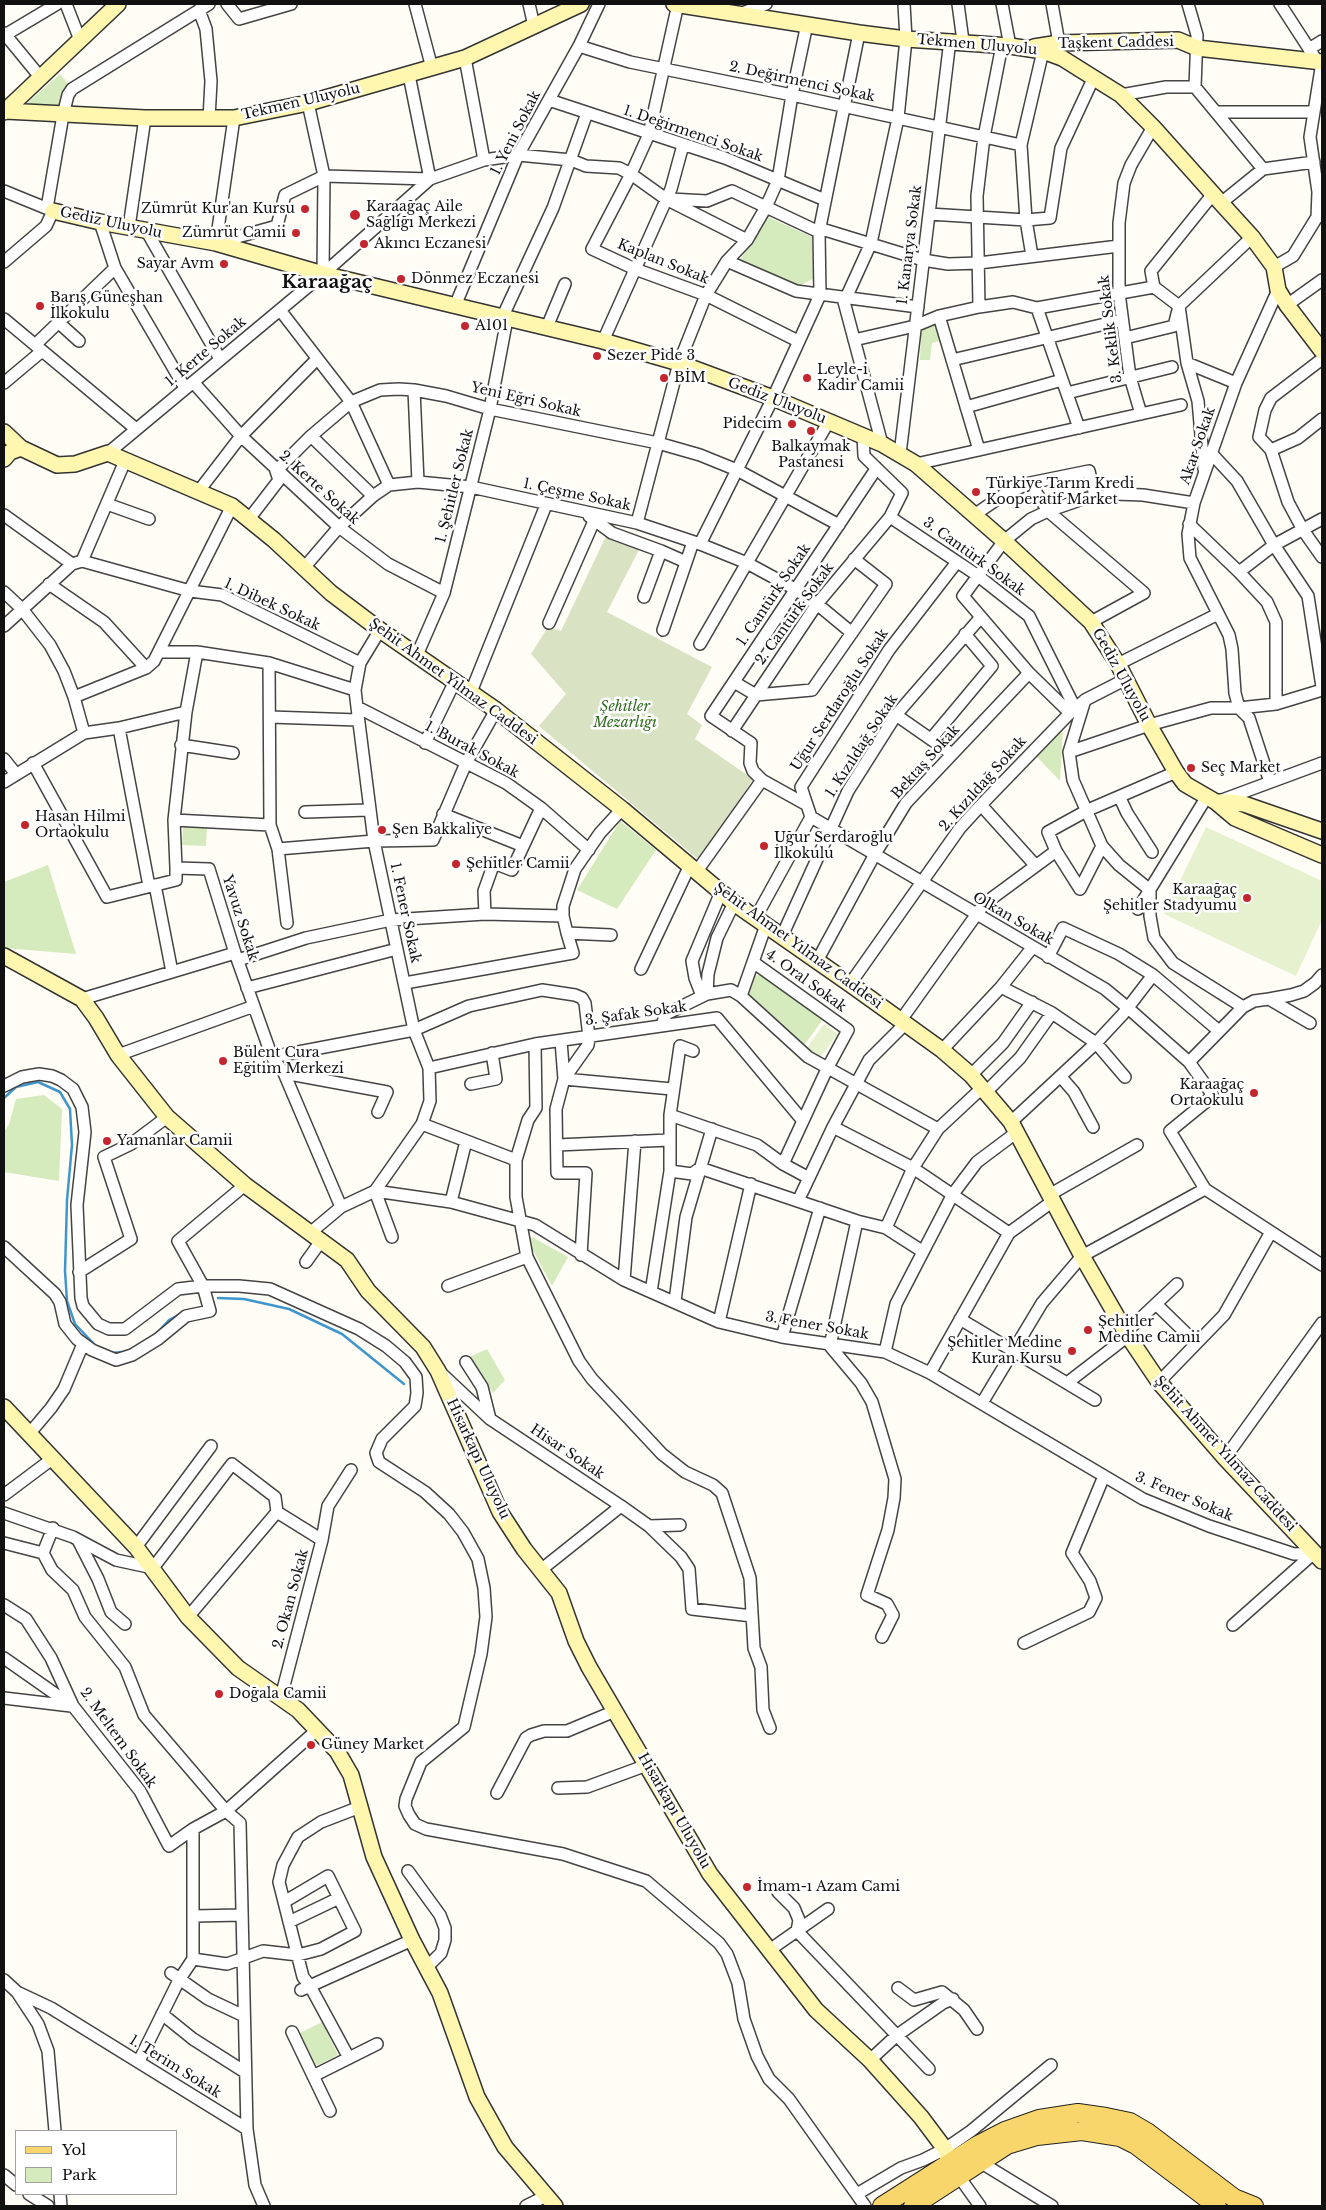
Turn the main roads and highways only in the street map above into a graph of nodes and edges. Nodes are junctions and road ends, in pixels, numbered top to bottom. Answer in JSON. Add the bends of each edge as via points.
{"nodes":[{"id":1,"x":951,"y":2163,"type":"junction"},
{"id":2,"x":882,"y":2206,"type":"edge"},
{"id":3,"x":913,"y":2206,"type":"edge"},
{"id":4,"x":1217,"y":2206,"type":"edge"},
{"id":5,"x":1254,"y":2206,"type":"edge"}],
"edges":[{"from":1,"to":2,"type":"main road"},
{"from":1,"to":3,"type":"main road"},
{"from":1,"to":4,"type":"main road","via":[[980,2162],[1007,2145],[1038,2136],[1082,2131],[1103,2134],[1120,2137],[1136,2145]]},
{"from":1,"to":5,"type":"main road","via":[[1005,2131],[1032,2121],[1078,2113],[1106,2116],[1130,2122],[1147,2132],[1234,2198]]}]}
